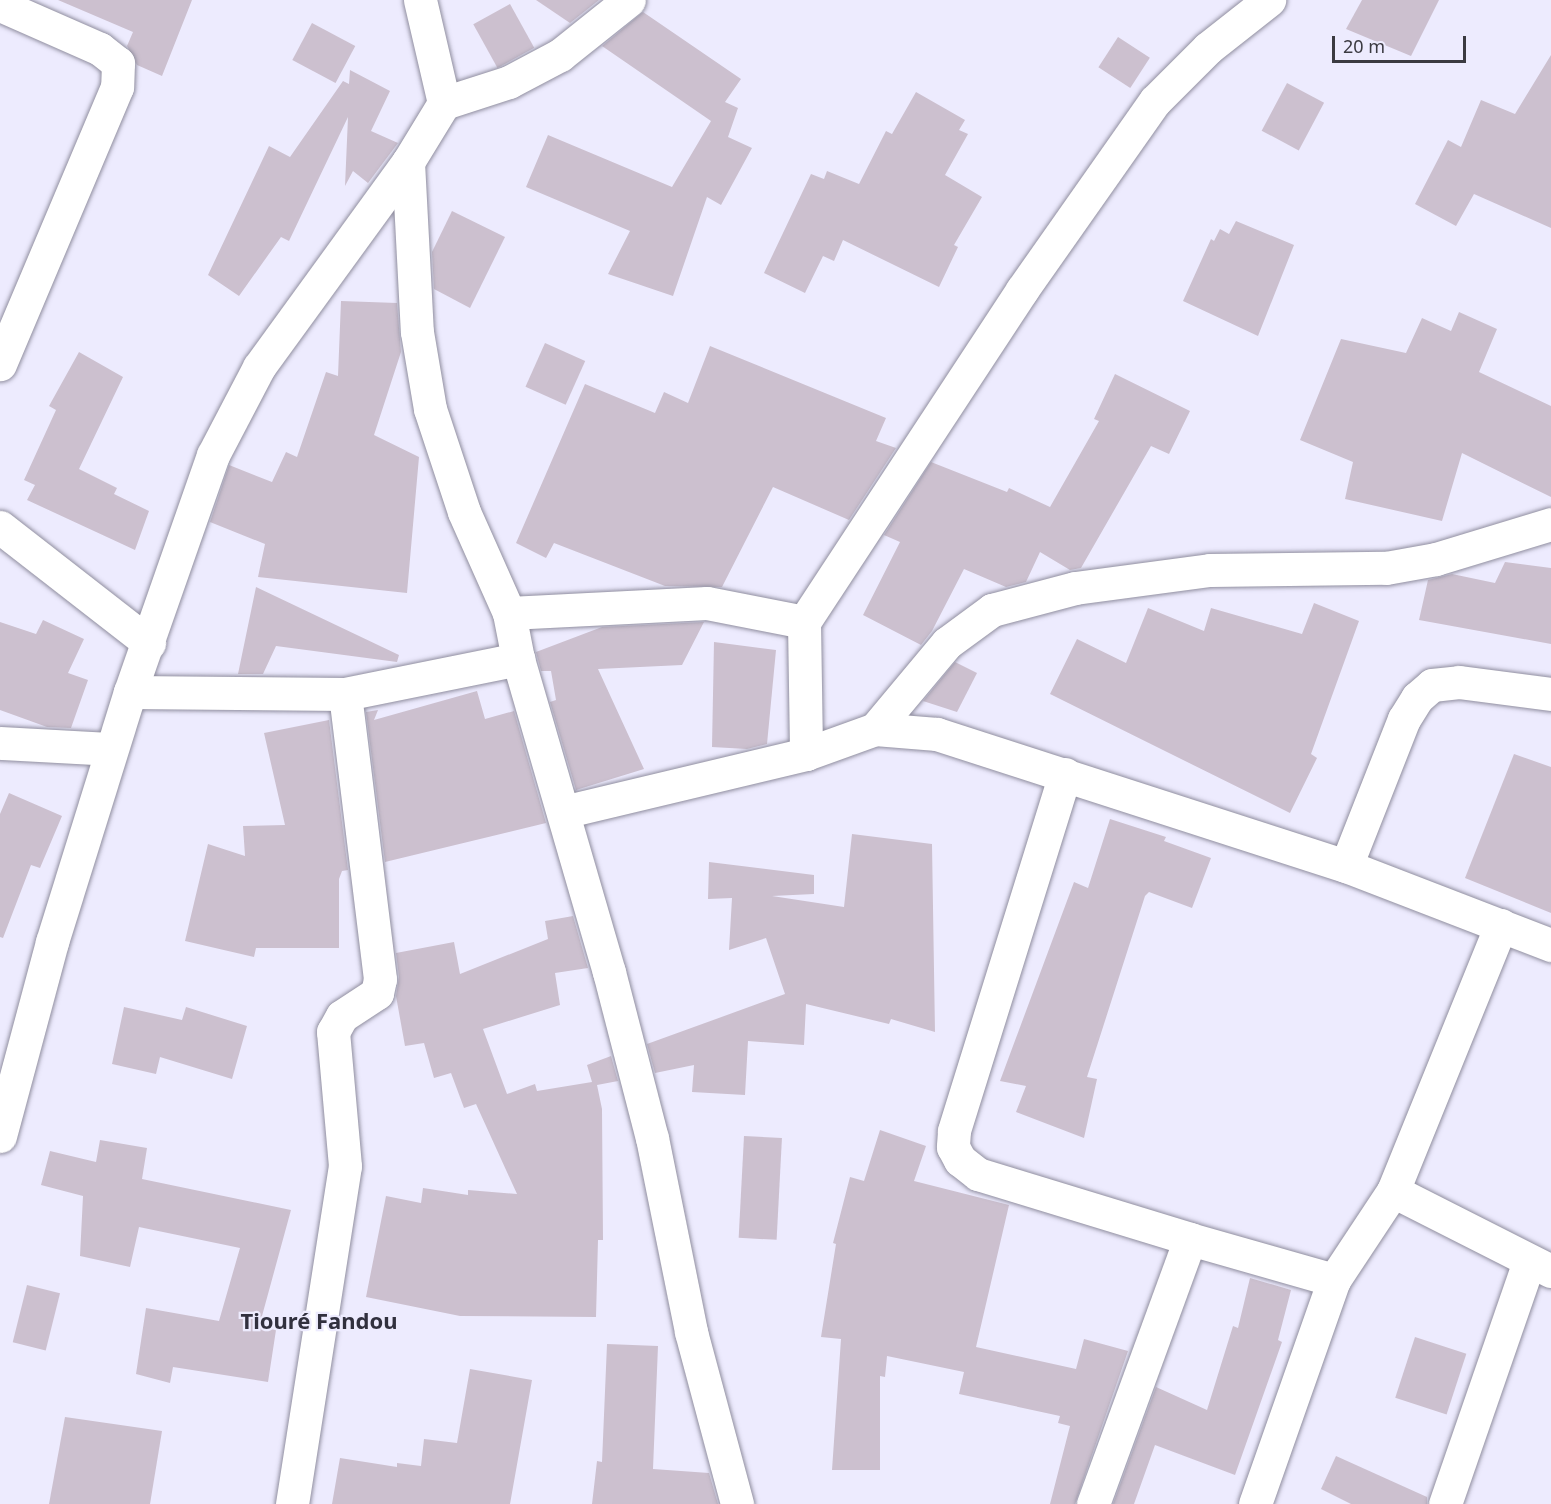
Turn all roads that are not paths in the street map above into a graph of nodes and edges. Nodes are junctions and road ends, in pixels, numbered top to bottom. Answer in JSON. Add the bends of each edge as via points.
{"nodes":[{"id":1,"x":420,"y":0,"type":"edge"},
{"id":2,"x":629,"y":0,"type":"edge"},
{"id":3,"x":1269,"y":0,"type":"edge"},
{"id":4,"x":0,"y":5,"type":"edge"},
{"id":5,"x":444,"y":103,"type":"junction"},
{"id":6,"x":408,"y":162,"type":"junction"},
{"id":7,"x":0,"y":364,"type":"edge"},
{"id":8,"x":1551,"y":524,"type":"edge"},
{"id":9,"x":0,"y":527,"type":"edge"},
{"id":10,"x":508,"y":613,"type":"junction"},
{"id":11,"x":804,"y":622,"type":"junction"},
{"id":12,"x":149,"y":643,"type":"junction"},
{"id":13,"x":518,"y":659,"type":"junction"},
{"id":14,"x":130,"y":692,"type":"junction"},
{"id":15,"x":345,"y":694,"type":"junction"},
{"id":16,"x":1551,"y":694,"type":"edge"},
{"id":17,"x":874,"y":729,"type":"junction"},
{"id":18,"x":0,"y":742,"type":"edge"},
{"id":19,"x":111,"y":749,"type":"junction"},
{"id":20,"x":806,"y":754,"type":"junction"},
{"id":21,"x":1065,"y":774,"type":"junction"},
{"id":22,"x":562,"y":812,"type":"junction"},
{"id":23,"x":1346,"y":866,"type":"junction"},
{"id":24,"x":1501,"y":925,"type":"junction"},
{"id":25,"x":1551,"y":945,"type":"edge"},
{"id":26,"x":0,"y":1136,"type":"edge"},
{"id":27,"x":1393,"y":1191,"type":"junction"},
{"id":28,"x":1190,"y":1239,"type":"junction"},
{"id":29,"x":1540,"y":1266,"type":"edge"},
{"id":30,"x":1334,"y":1280,"type":"junction"},
{"id":31,"x":292,"y":1504,"type":"edge"},
{"id":32,"x":737,"y":1504,"type":"edge"},
{"id":33,"x":1093,"y":1504,"type":"edge"},
{"id":34,"x":1255,"y":1504,"type":"edge"},
{"id":35,"x":1445,"y":1504,"type":"edge"}],
"edges":[{"from":1,"to":5,"type":"street"},
{"from":2,"to":5,"type":"street","via":[[560,55],[509,82]]},
{"from":3,"to":11,"type":"street","via":[[1208,48],[1155,101],[1022,290]]},
{"from":4,"to":7,"type":"street","via":[[100,49],[118,63],[117,87]]},
{"from":5,"to":6,"type":"street"},
{"from":6,"to":10,"type":"street","via":[[417,332],[430,409],[464,512]]},
{"from":6,"to":12,"type":"street","via":[[259,367],[213,455]]},
{"from":8,"to":17,"type":"street","via":[[1436,559],[1386,568],[1210,570],[1075,588],[992,610],[947,643]]},
{"from":9,"to":12,"type":"street"},
{"from":10,"to":11,"type":"street","via":[[707,603]]},
{"from":10,"to":13,"type":"street"},
{"from":11,"to":20,"type":"street"},
{"from":12,"to":14,"type":"street"},
{"from":13,"to":15,"type":"street"},
{"from":13,"to":22,"type":"street"},
{"from":14,"to":15,"type":"street"},
{"from":14,"to":19,"type":"street"},
{"from":15,"to":31,"type":"street","via":[[380,980],[377,993],[342,1016],[333,1032],[345,1166]]},
{"from":16,"to":23,"type":"street","via":[[1459,682],[1432,685],[1417,698],[1404,719]]},
{"from":17,"to":20,"type":"street"},
{"from":17,"to":21,"type":"street","via":[[947,736]]},
{"from":18,"to":19,"type":"street"},
{"from":19,"to":26,"type":"street","via":[[52,942]]},
{"from":20,"to":22,"type":"street"},
{"from":21,"to":23,"type":"street"},
{"from":21,"to":28,"type":"street","via":[[954,1131],[953,1147],[960,1160],[978,1174]]},
{"from":22,"to":32,"type":"street","via":[[652,1138],[691,1332]]},
{"from":23,"to":24,"type":"street"},
{"from":24,"to":25,"type":"street"},
{"from":24,"to":27,"type":"street"},
{"from":27,"to":29,"type":"street"},
{"from":27,"to":30,"type":"street"},
{"from":28,"to":30,"type":"street"},
{"from":28,"to":33,"type":"street"},
{"from":29,"to":35,"type":"street"},
{"from":30,"to":34,"type":"street"}]}
